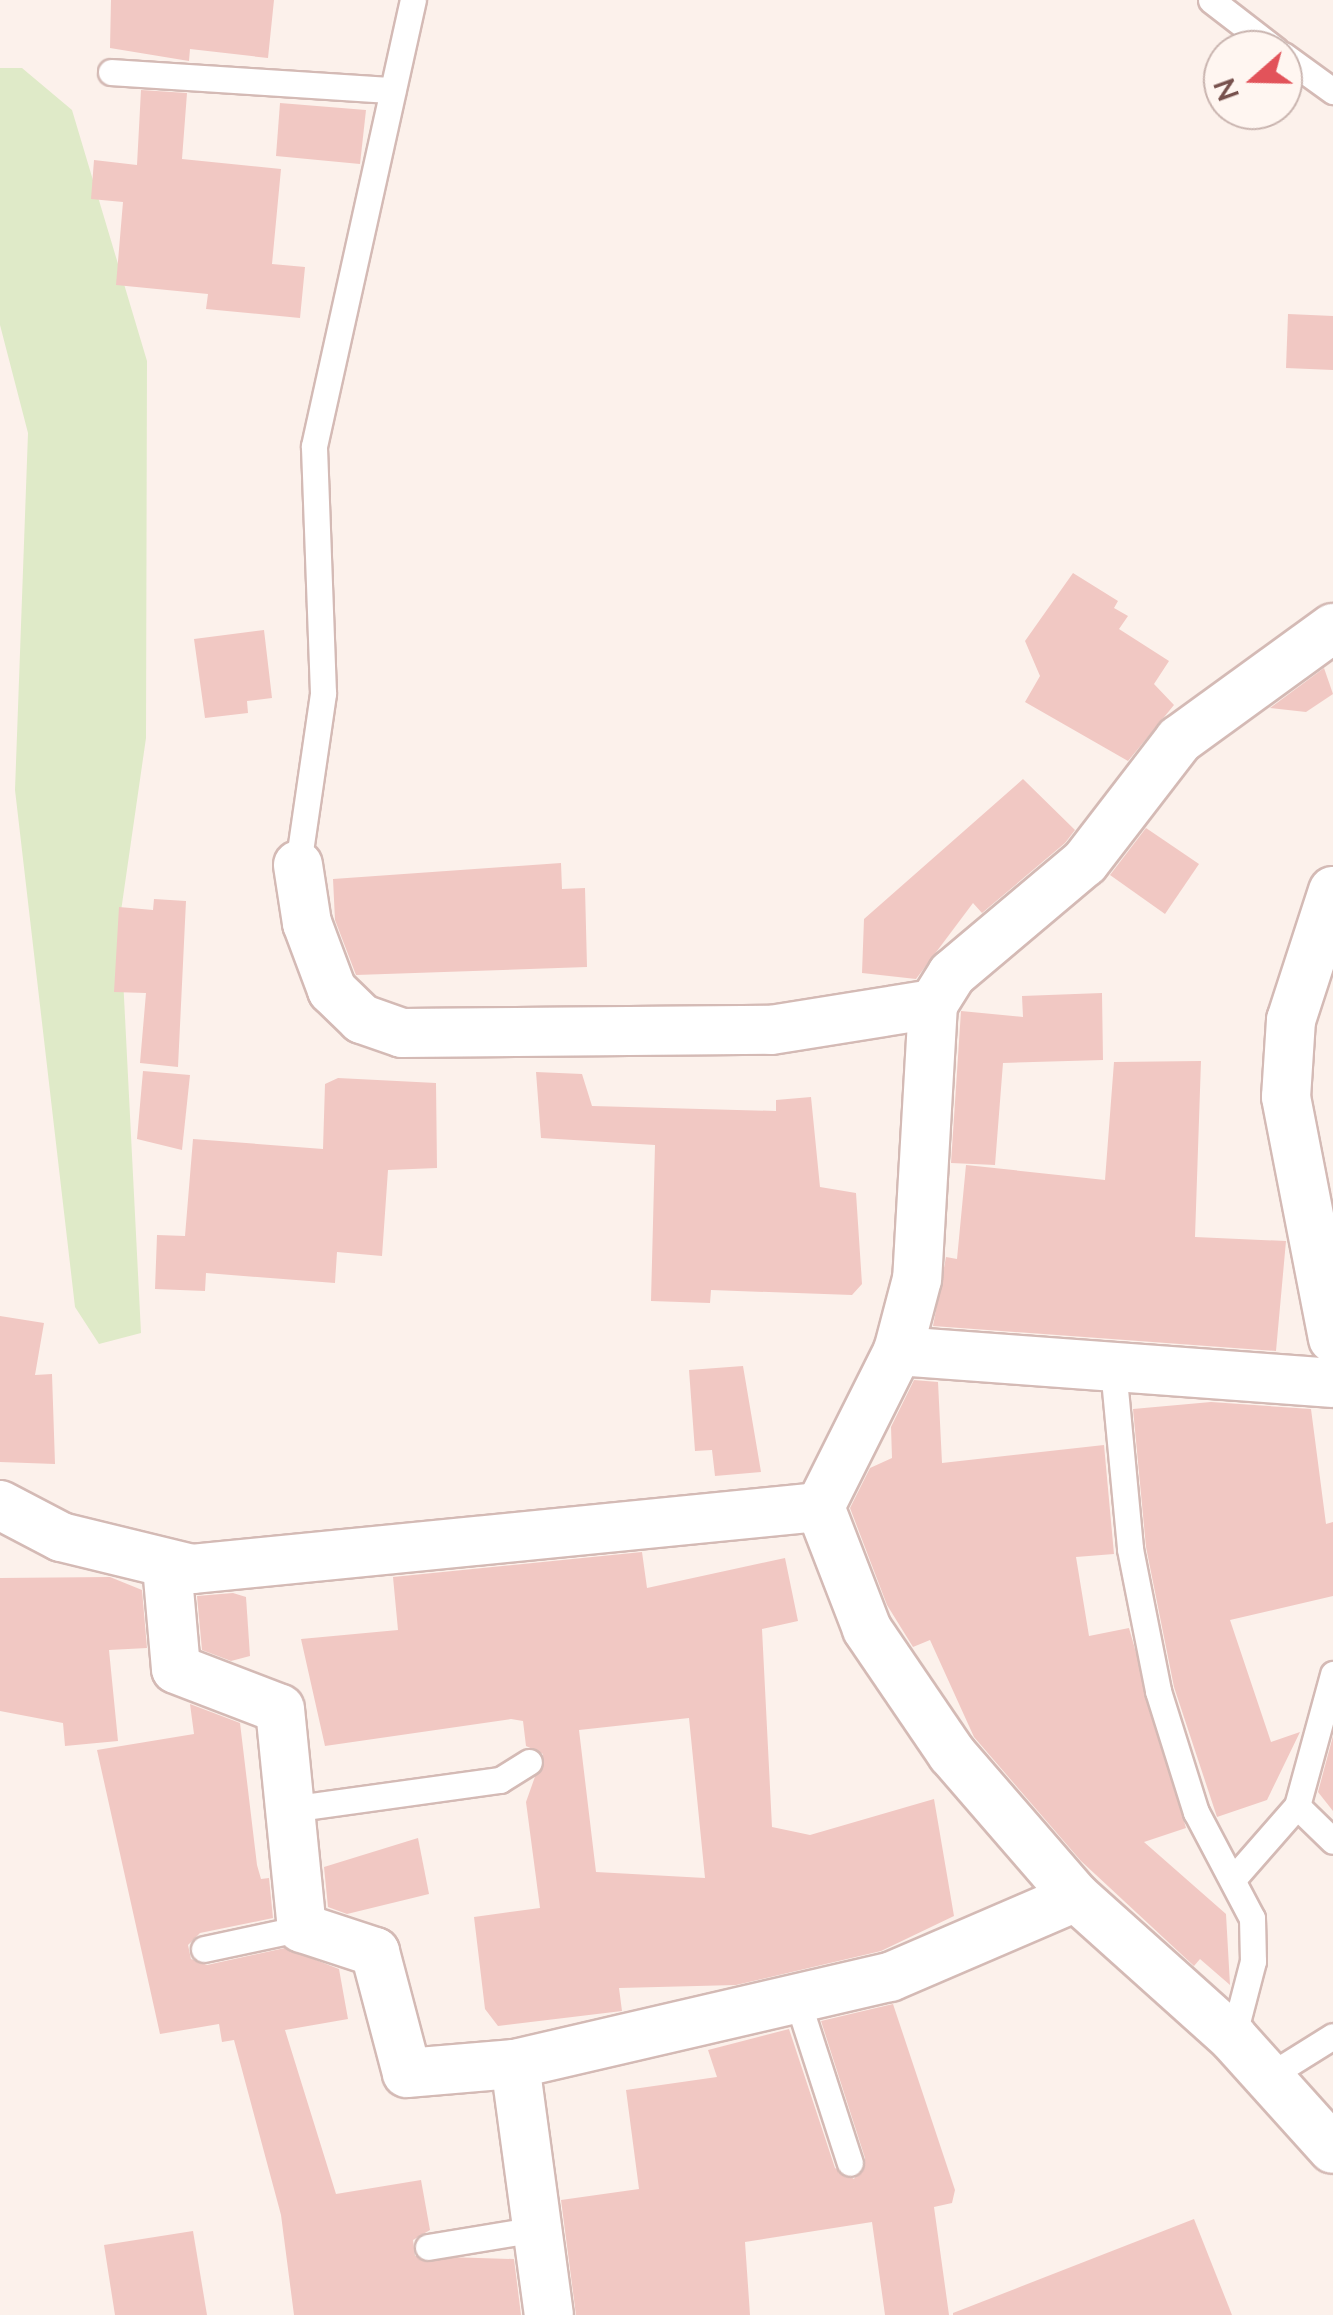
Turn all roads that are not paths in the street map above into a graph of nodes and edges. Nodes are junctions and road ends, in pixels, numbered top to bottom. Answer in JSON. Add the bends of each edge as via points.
{"nodes":[{"id":1,"x":413,"y":0,"type":"edge"},
{"id":2,"x":1211,"y":0,"type":"edge"},
{"id":3,"x":1250,"y":30,"type":"edge"},
{"id":4,"x":1303,"y":69,"type":"edge"},
{"id":5,"x":112,"y":72,"type":"dead end"},
{"id":6,"x":392,"y":90,"type":"junction"},
{"id":7,"x":1333,"y":91,"type":"edge"},
{"id":8,"x":1330,"y":640,"type":"edge"},
{"id":9,"x":298,"y":865,"type":"joint"},
{"id":10,"x":1333,"y":891,"type":"edge"},
{"id":11,"x":933,"y":1004,"type":"junction"},
{"id":12,"x":1333,"y":1338,"type":"edge"},
{"id":13,"x":898,"y":1351,"type":"junction"},
{"id":14,"x":1114,"y":1368,"type":"junction"},
{"id":15,"x":1333,"y":1383,"type":"edge"},
{"id":16,"x":0,"y":1505,"type":"edge"},
{"id":17,"x":820,"y":1506,"type":"junction"},
{"id":18,"x":166,"y":1566,"type":"junction"},
{"id":19,"x":1333,"y":1674,"type":"edge"},
{"id":20,"x":530,"y":1762,"type":"dead end"},
{"id":21,"x":1297,"y":1806,"type":"junction"},
{"id":22,"x":290,"y":1809,"type":"junction"},
{"id":23,"x":1333,"y":1841,"type":"edge"},
{"id":24,"x":1233,"y":1879,"type":"junction"},
{"id":25,"x":1076,"y":1897,"type":"junction"},
{"id":26,"x":302,"y":1928,"type":"junction"},
{"id":27,"x":204,"y":1950,"type":"dead end"},
{"id":28,"x":797,"y":2000,"type":"junction"},
{"id":29,"x":1333,"y":2036,"type":"edge"},
{"id":30,"x":1233,"y":2038,"type":"junction"},
{"id":31,"x":514,"y":2064,"type":"junction"},
{"id":32,"x":1269,"y":2076,"type":"junction"},
{"id":33,"x":1333,"y":2149,"type":"edge"},
{"id":34,"x":850,"y":2164,"type":"dead end"},
{"id":35,"x":537,"y":2229,"type":"junction"},
{"id":36,"x":428,"y":2246,"type":"dead end"},
{"id":37,"x":549,"y":2315,"type":"edge"}],
"edges":[{"from":1,"to":6,"type":"lane"},
{"from":2,"to":3,"type":"lane"},
{"from":4,"to":7,"type":"lane"},
{"from":5,"to":6,"type":"lane"},
{"from":6,"to":9,"type":"lane","via":[[314,446],[323,693]]},
{"from":8,"to":11,"type":"street","via":[[1179,740],[1085,862],[952,974]]},
{"from":9,"to":11,"type":"street","via":[[307,923],[332,990],[362,1019],[402,1032],[770,1030]]},
{"from":10,"to":12,"type":"street","via":[[1290,1020],[1286,1098]]},
{"from":11,"to":13,"type":"street","via":[[924,1212]]},
{"from":13,"to":14,"type":"street"},
{"from":13,"to":17,"type":"street"},
{"from":14,"to":15,"type":"street"},
{"from":14,"to":24,"type":"lane","via":[[1130,1549],[1158,1691],[1196,1812]]},
{"from":16,"to":18,"type":"street","via":[[61,1537]]},
{"from":17,"to":18,"type":"street"},
{"from":17,"to":25,"type":"street","via":[[867,1629],[952,1754]]},
{"from":18,"to":22,"type":"street","via":[[176,1669],[280,1710]]},
{"from":19,"to":21,"type":"lane"},
{"from":20,"to":22,"type":"lane","via":[[500,1780]]},
{"from":21,"to":23,"type":"lane"},
{"from":21,"to":24,"type":"lane"},
{"from":22,"to":26,"type":"street"},
{"from":24,"to":30,"type":"lane","via":[[1252,1918],[1253,1961]]},
{"from":25,"to":28,"type":"street","via":[[890,1977]]},
{"from":25,"to":30,"type":"street"},
{"from":26,"to":27,"type":"lane"},
{"from":26,"to":31,"type":"street","via":[[375,1952],[407,2073]]},
{"from":28,"to":31,"type":"street"},
{"from":28,"to":34,"type":"lane"},
{"from":29,"to":32,"type":"lane"},
{"from":30,"to":32,"type":"street"},
{"from":31,"to":35,"type":"street"},
{"from":32,"to":33,"type":"street"},
{"from":35,"to":36,"type":"lane"},
{"from":35,"to":37,"type":"street"}]}
